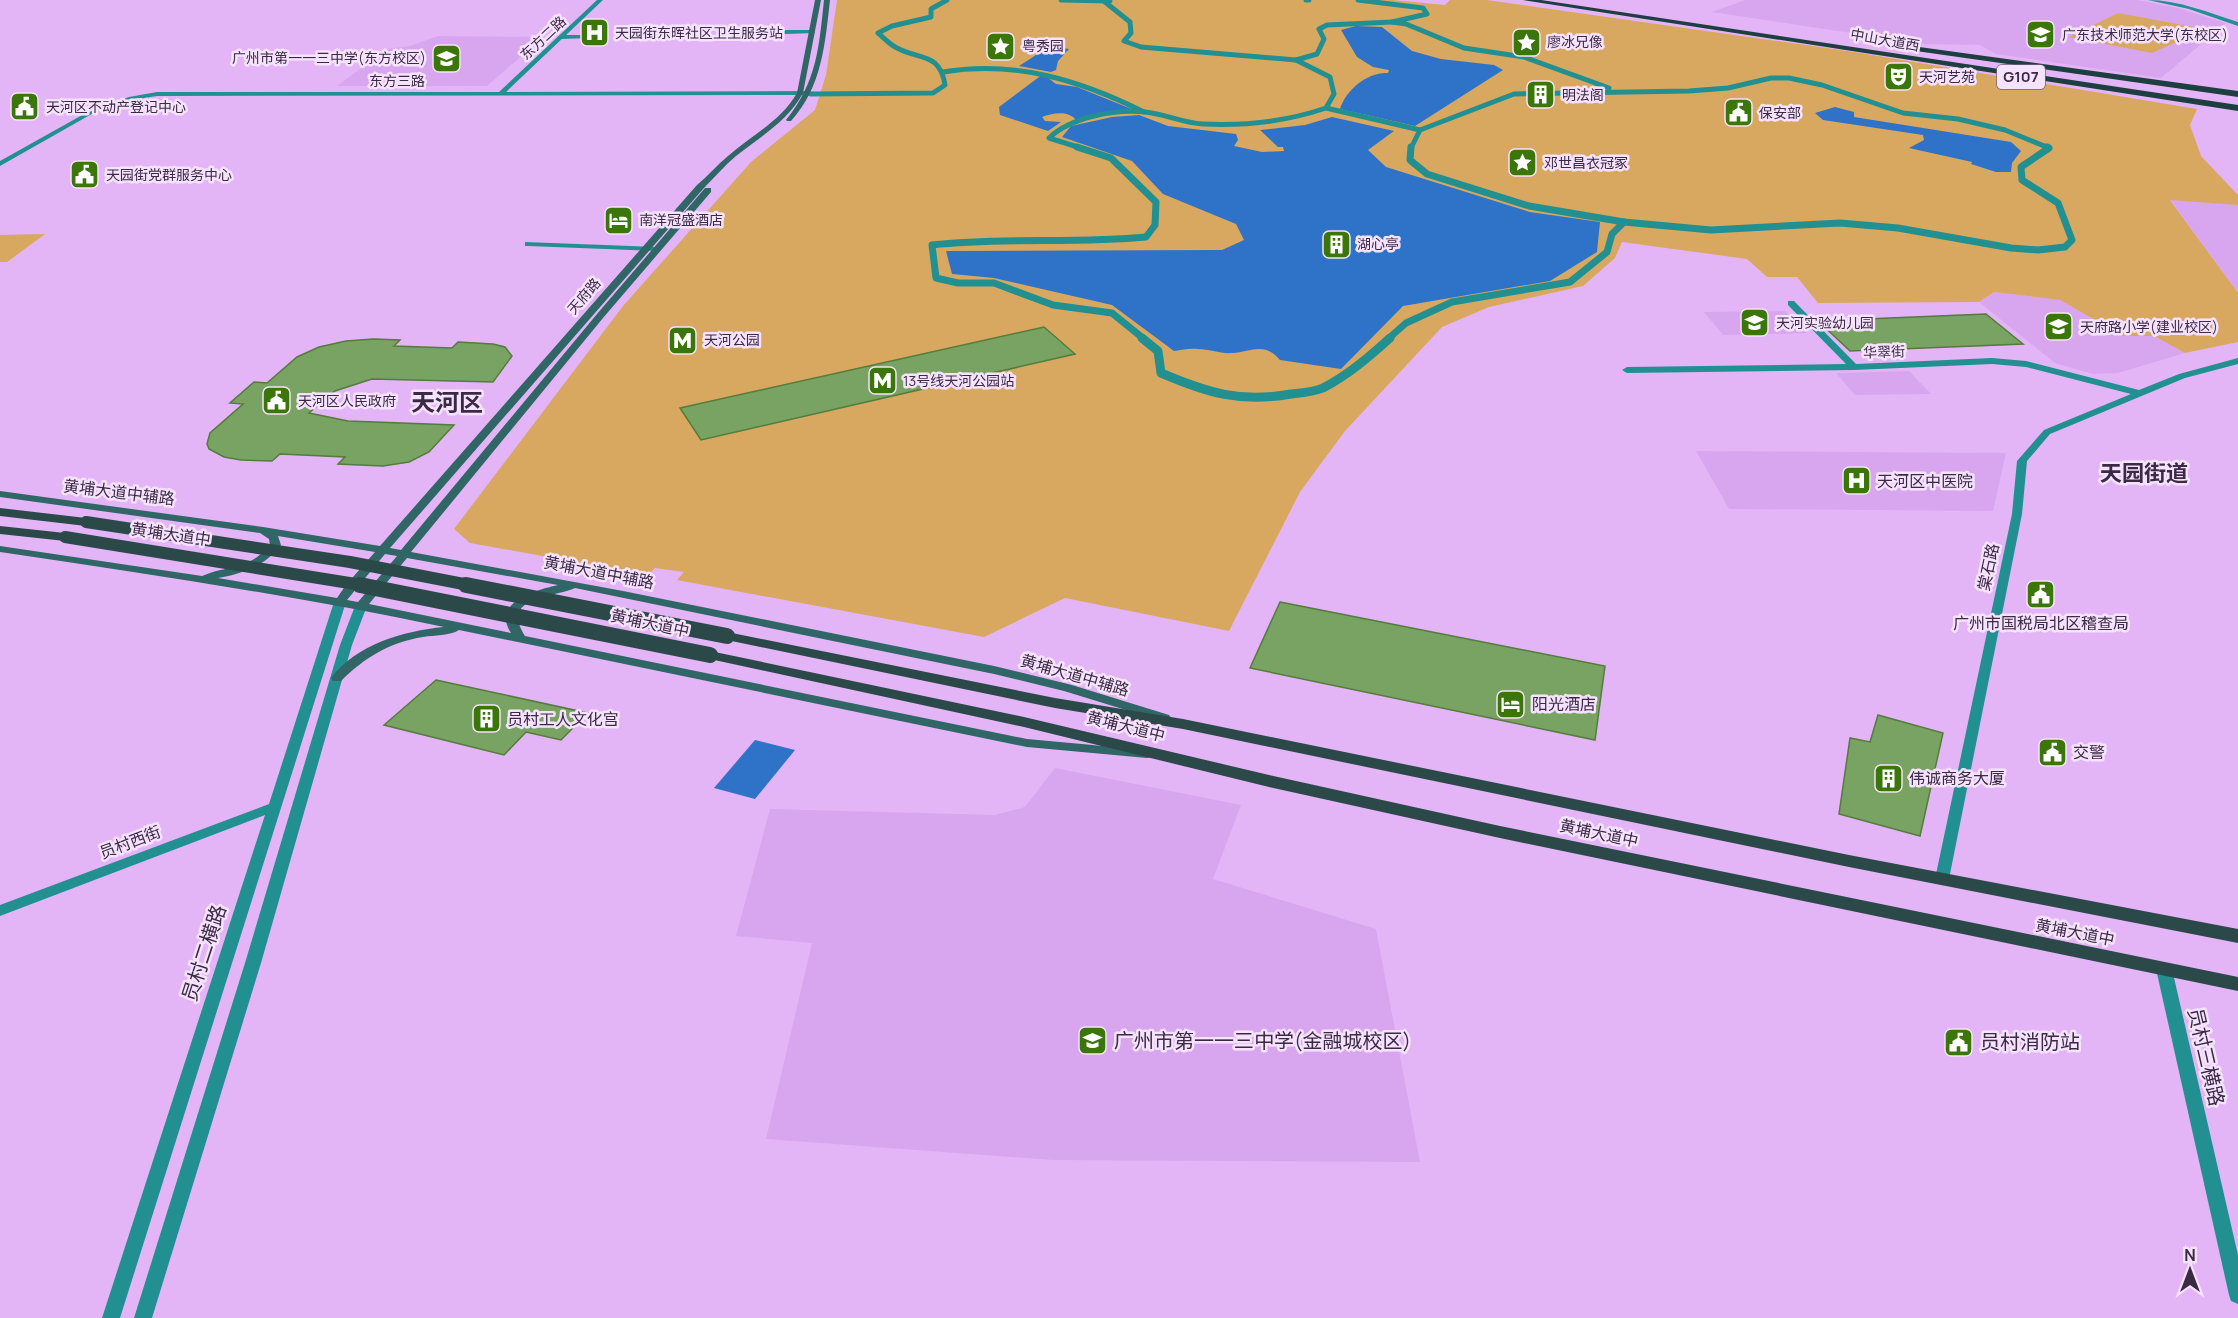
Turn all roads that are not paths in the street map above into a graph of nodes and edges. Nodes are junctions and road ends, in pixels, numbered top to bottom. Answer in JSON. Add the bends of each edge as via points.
{"nodes":[{"id":1,"x":600,"y":0,"type":"edge"},
{"id":2,"x":818,"y":0,"type":"edge"},
{"id":3,"x":827,"y":0,"type":"edge"},
{"id":4,"x":947,"y":0,"type":"edge"},
{"id":5,"x":1061,"y":0,"type":"edge"},
{"id":6,"x":1113,"y":0,"type":"edge"},
{"id":7,"x":1358,"y":0,"type":"edge"},
{"id":8,"x":1527,"y":0,"type":"edge"},
{"id":9,"x":1575,"y":0,"type":"edge"},
{"id":10,"x":2151,"y":0,"type":"edge"},
{"id":11,"x":1105,"y":2,"type":"junction"},
{"id":12,"x":1392,"y":22,"type":"junction"},
{"id":13,"x":2238,"y":24,"type":"edge"},
{"id":14,"x":785,"y":32,"type":"dead end"},
{"id":15,"x":813,"y":32,"type":"junction"},
{"id":16,"x":561,"y":37,"type":"junction"},
{"id":17,"x":590,"y":37,"type":"dead end"},
{"id":18,"x":1296,"y":60,"type":"junction"},
{"id":19,"x":943,"y":72,"type":"junction"},
{"id":20,"x":1615,"y":90,"type":"junction"},
{"id":21,"x":501,"y":93,"type":"junction"},
{"id":22,"x":800,"y":93,"type":"junction"},
{"id":23,"x":810,"y":94,"type":"junction"},
{"id":24,"x":2238,"y":94,"type":"edge"},
{"id":25,"x":1326,"y":108,"type":"junction"},
{"id":26,"x":2238,"y":108,"type":"edge"},
{"id":27,"x":1145,"y":112,"type":"junction"},
{"id":28,"x":1420,"y":129,"type":"junction"},
{"id":29,"x":0,"y":164,"type":"edge"},
{"id":30,"x":1624,"y":222,"type":"junction"},
{"id":31,"x":528,"y":244,"type":"dead end"},
{"id":32,"x":645,"y":249,"type":"junction"},
{"id":33,"x":657,"y":249,"type":"junction"},
{"id":34,"x":1791,"y":303,"type":"dead end"},
{"id":35,"x":2238,"y":361,"type":"edge"},
{"id":36,"x":1854,"y":367,"type":"junction"},
{"id":37,"x":1627,"y":370,"type":"dead end"},
{"id":38,"x":2139,"y":393,"type":"junction"},
{"id":39,"x":0,"y":494,"type":"edge"},
{"id":40,"x":0,"y":512,"type":"edge"},
{"id":41,"x":262,"y":528,"type":"junction"},
{"id":42,"x":0,"y":530,"type":"edge"},
{"id":43,"x":383,"y":548,"type":"junction"},
{"id":44,"x":0,"y":549,"type":"edge"},
{"id":45,"x":407,"y":552,"type":"junction"},
{"id":46,"x":196,"y":578,"type":"junction"},
{"id":47,"x":580,"y":586,"type":"junction"},
{"id":48,"x":340,"y":602,"type":"junction"},
{"id":49,"x":361,"y":606,"type":"junction"},
{"id":50,"x":470,"y":629,"type":"junction"},
{"id":51,"x":521,"y":639,"type":"junction"},
{"id":52,"x":337,"y":678,"type":"junction"},
{"id":53,"x":1183,"y":724,"type":"junction"},
{"id":54,"x":1163,"y":755,"type":"junction"},
{"id":55,"x":273,"y":807,"type":"junction"},
{"id":56,"x":1942,"y":879,"type":"junction"},
{"id":57,"x":0,"y":911,"type":"edge"},
{"id":58,"x":2238,"y":936,"type":"edge"},
{"id":59,"x":2164,"y":969,"type":"junction"},
{"id":60,"x":2238,"y":984,"type":"edge"},
{"id":61,"x":2238,"y":1295,"type":"edge"},
{"id":62,"x":111,"y":1318,"type":"edge"},
{"id":63,"x":143,"y":1318,"type":"edge"}],
"edges":[{"from":1,"to":16,"type":"street","name":"东方二路"},
{"from":2,"to":15,"type":"main road","name":"天府路"},
{"from":3,"to":23,"type":"main road","name":"天府路"},
{"from":4,"to":19,"type":"street","via":[[931,9],[931,17],[878,33],[896,48],[928,57]]},
{"from":5,"to":11,"type":"street"},
{"from":6,"to":11,"type":"street"},
{"from":7,"to":12,"type":"street","via":[[1427,11]]},
{"from":8,"to":26,"type":"highway","name":"中山大道西","number":"G107"},
{"from":9,"to":24,"type":"highway","name":"中山大道西","number":"G107"},
{"from":10,"to":13,"type":"street"},
{"from":11,"to":18,"type":"street","via":[[1130,22],[1131,33],[1124,41],[1141,47]]},
{"from":12,"to":18,"type":"street","via":[[1327,25],[1319,29],[1324,39],[1317,54]]},
{"from":12,"to":20,"type":"street","via":[[1464,48],[1524,57]]},
{"from":14,"to":15,"type":"street"},
{"from":15,"to":22,"type":"main road","name":"天府路"},
{"from":16,"to":17,"type":"street"},
{"from":16,"to":21,"type":"street","name":"东方二路"},
{"from":18,"to":25,"type":"street","via":[[1330,76],[1334,94]]},
{"from":19,"to":23,"type":"street","via":[[945,85],[933,93]]},
{"from":19,"to":27,"type":"street","via":[[980,65],[1044,72],[1075,81]]},
{"from":20,"to":28,"type":"street","via":[[1514,94]]},
{"from":20,"to":30,"type":"street","via":[[1689,91],[1728,88],[1771,78],[1798,78],[1817,81],[1863,102],[1904,114],[1957,119],[2031,138],[2049,148],[2021,167],[2022,180],[2058,203],[2072,240],[2065,247],[2038,250],[1840,223],[1711,230]]},
{"from":21,"to":22,"type":"street","name":"东方三路"},
{"from":21,"to":29,"type":"street","name":"东方三路","via":[[157,94],[95,110]]},
{"from":22,"to":23,"type":"street","name":"东方三路"},
{"from":22,"to":32,"type":"main road","name":"天府路","via":[[780,119],[709,177]]},
{"from":23,"to":33,"type":"main road","name":"天府路","via":[[792,118],[725,172]]},
{"from":25,"to":27,"type":"street","via":[[1257,124],[1188,123]]},
{"from":25,"to":28,"type":"street"},
{"from":27,"to":30,"type":"street","via":[[1062,126],[1049,138],[1111,158],[1156,202],[1155,225],[1146,237],[932,245],[936,278],[958,283],[994,283],[1053,305],[1112,313],[1158,351],[1161,373],[1200,390],[1239,399],[1270,398],[1321,389],[1362,363],[1406,322],[1452,302],[1570,282],[1607,252],[1612,234]]},
{"from":28,"to":30,"type":"street","via":[[1411,145],[1410,160],[1427,174],[1529,206]]},
{"from":31,"to":32,"type":"street"},
{"from":32,"to":33,"type":"street"},
{"from":32,"to":43,"type":"main road","name":"天府路"},
{"from":33,"to":45,"type":"main road","name":"天府路"},
{"from":34,"to":36,"type":"street"},
{"from":35,"to":38,"type":"street","name":"棠石路"},
{"from":36,"to":37,"type":"street","name":"华翠街"},
{"from":36,"to":38,"type":"street","name":"华翠街","via":[[1992,361],[2026,364]]},
{"from":38,"to":56,"type":"street","name":"棠石路","via":[[2048,432],[2022,461],[2017,514]]},
{"from":39,"to":41,"type":"main road","name":"黄埔大道中辅路"},
{"from":40,"to":53,"type":"main road","name":"黄埔大道中","bridge":true,"via":[[350,562],[1055,703]]},
{"from":41,"to":43,"type":"main road","name":"黄埔大道中辅路"},
{"from":41,"to":46,"type":"main road","via":[[276,545],[262,561],[233,573]]},
{"from":42,"to":54,"type":"main road","name":"黄埔大道中","bridge":true,"via":[[341,581],[710,655]]},
{"from":43,"to":45,"type":"main road","name":"黄埔大道中辅路"},
{"from":43,"to":48,"type":"main road","name":"天府路"},
{"from":44,"to":46,"type":"main road"},
{"from":45,"to":47,"type":"main road","name":"黄埔大道中辅路"},
{"from":45,"to":49,"type":"main road","name":"天府路"},
{"from":46,"to":48,"type":"main road"},
{"from":47,"to":51,"type":"main road","via":[[543,591],[521,603],[509,619]]},
{"from":47,"to":53,"type":"main road","name":"黄埔大道中辅路","via":[[1004,672]]},
{"from":48,"to":49,"type":"main road"},
{"from":48,"to":55,"type":"street","name":"员村二横路"},
{"from":49,"to":50,"type":"main road"},
{"from":49,"to":52,"type":"street"},
{"from":50,"to":51,"type":"main road"},
{"from":50,"to":52,"type":"main road","via":[[426,632],[387,642],[359,656]]},
{"from":51,"to":54,"type":"main road","via":[[1017,741]]},
{"from":52,"to":63,"type":"street"},
{"from":53,"to":56,"type":"main road","name":"黄埔大道中"},
{"from":54,"to":59,"type":"main road","name":"黄埔大道中","via":[[1478,827]]},
{"from":55,"to":57,"type":"street","name":"员村西街"},
{"from":55,"to":62,"type":"street","name":"员村二横路"},
{"from":56,"to":58,"type":"main road","name":"黄埔大道中"},
{"from":59,"to":60,"type":"main road","name":"黄埔大道中"},
{"from":59,"to":61,"type":"street","name":"员村三横路"}]}
